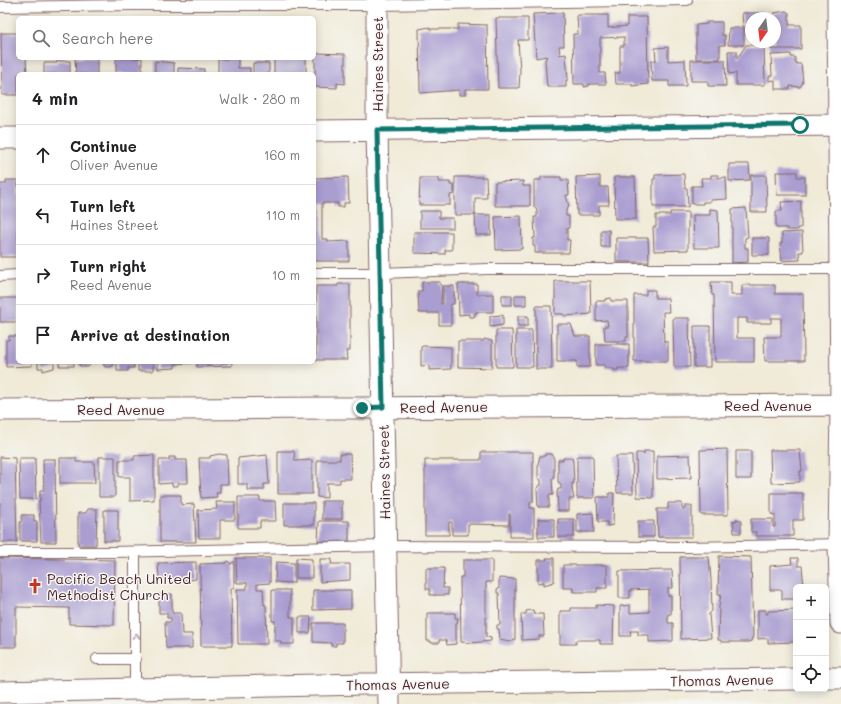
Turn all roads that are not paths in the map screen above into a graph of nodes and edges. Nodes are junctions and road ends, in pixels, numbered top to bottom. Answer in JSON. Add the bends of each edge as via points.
{"nodes":[{"id":1,"x":687,"y":0,"type":"edge"},
{"id":2,"x":838,"y":0,"type":"edge"},
{"id":3,"x":132,"y":2,"type":"edge"},
{"id":4,"x":377,"y":2,"type":"edge"},
{"id":5,"x":0,"y":7,"type":"edge"},
{"id":6,"x":839,"y":125,"type":"edge"},
{"id":7,"x":377,"y":130,"type":"junction"},
{"id":8,"x":316,"y":131,"type":"edge"},
{"id":9,"x":0,"y":138,"type":"edge"},
{"id":10,"x":16,"y":138,"type":"edge"},
{"id":11,"x":841,"y":269,"type":"edge"},
{"id":12,"x":316,"y":273,"type":"edge"},
{"id":13,"x":381,"y":273,"type":"junction"},
{"id":14,"x":16,"y":275,"type":"edge"},
{"id":15,"x":0,"y":276,"type":"edge"},
{"id":16,"x":841,"y":354,"type":"edge"},
{"id":17,"x":841,"y":405,"type":"edge"},
{"id":18,"x":383,"y":407,"type":"junction"},
{"id":19,"x":0,"y":410,"type":"edge"},
{"id":20,"x":840,"y":544,"type":"edge"},
{"id":21,"x":385,"y":546,"type":"junction"},
{"id":22,"x":0,"y":552,"type":"edge"},
{"id":23,"x":135,"y":552,"type":"junction"},
{"id":24,"x":841,"y":623,"type":"edge"},
{"id":25,"x":96,"y":659,"type":"dead end"},
{"id":26,"x":136,"y":659,"type":"junction"},
{"id":27,"x":829,"y":678,"type":"edge"},
{"id":28,"x":841,"y":678,"type":"edge"},
{"id":29,"x":793,"y":679,"type":"edge"},
{"id":30,"x":136,"y":690,"type":"junction"},
{"id":31,"x":0,"y":692,"type":"edge"},
{"id":32,"x":388,"y":694,"type":"edge"}],
"edges":[{"from":1,"to":4,"type":"lane"},
{"from":2,"to":6,"type":"street"},
{"from":3,"to":4,"type":"lane"},
{"from":3,"to":5,"type":"lane"},
{"from":4,"to":7,"type":"street","name":"Haines Street"},
{"from":6,"to":7,"type":"street"},
{"from":6,"to":11,"type":"street"},
{"from":7,"to":8,"type":"street"},
{"from":7,"to":13,"type":"street","name":"Haines Street"},
{"from":9,"to":10,"type":"street"},
{"from":11,"to":13,"type":"lane","via":[[487,269]]},
{"from":11,"to":16,"type":"street"},
{"from":12,"to":13,"type":"lane"},
{"from":13,"to":18,"type":"street","name":"Haines Street"},
{"from":14,"to":15,"type":"lane"},
{"from":16,"to":17,"type":"street"},
{"from":17,"to":18,"type":"street","name":"Reed Avenue"},
{"from":17,"to":20,"type":"street"},
{"from":18,"to":19,"type":"street","name":"Reed Avenue"},
{"from":18,"to":21,"type":"street","name":"Haines Street"},
{"from":20,"to":21,"type":"lane","via":[[688,547]]},
{"from":20,"to":24,"type":"street"},
{"from":21,"to":23,"type":"lane"},
{"from":21,"to":32,"type":"street","name":"Haines Street"},
{"from":22,"to":23,"type":"lane"},
{"from":26,"to":23,"type":"lane","one_way":true},
{"from":25,"to":26,"type":"lane"},
{"from":26,"to":30,"type":"lane"},
{"from":27,"to":28,"type":"street"},
{"from":29,"to":32,"type":"street","name":"Thomas Avenue"},
{"from":30,"to":31,"type":"street","name":"Thomas Avenue"},
{"from":30,"to":32,"type":"street","name":"Thomas Avenue"}]}
